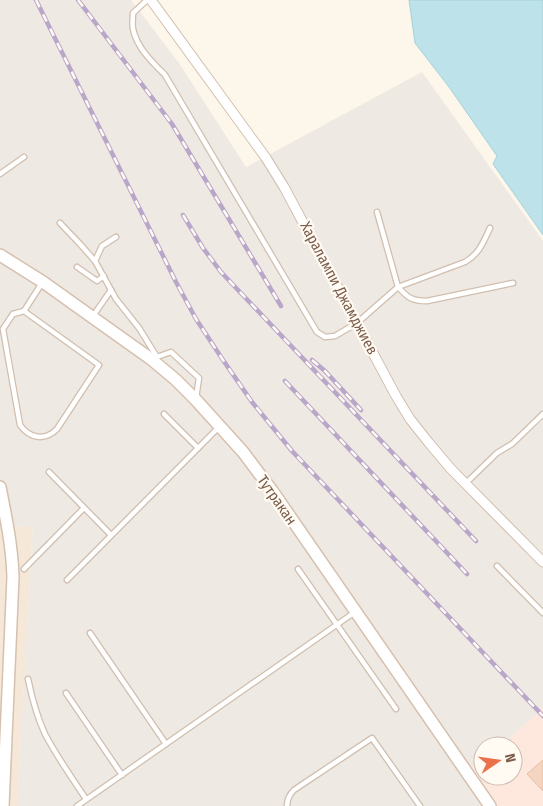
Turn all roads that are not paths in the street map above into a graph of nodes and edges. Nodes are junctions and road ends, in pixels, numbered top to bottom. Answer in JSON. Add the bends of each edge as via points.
{"nodes":[{"id":1,"x":149,"y":0,"type":"edge"},
{"id":2,"x":24,"y":157,"type":"dead end"},
{"id":3,"x":0,"y":174,"type":"edge"},
{"id":4,"x":378,"y":212,"type":"dead end"},
{"id":5,"x":60,"y":223,"type":"dead end"},
{"id":6,"x":490,"y":228,"type":"dead end"},
{"id":7,"x":116,"y":237,"type":"dead end"},
{"id":8,"x":0,"y":254,"type":"edge"},
{"id":9,"x":95,"y":260,"type":"junction"},
{"id":10,"x":77,"y":267,"type":"dead end"},
{"id":11,"x":104,"y":276,"type":"junction"},
{"id":12,"x":43,"y":282,"type":"junction"},
{"id":13,"x":513,"y":283,"type":"dead end"},
{"id":14,"x":398,"y":287,"type":"junction"},
{"id":15,"x":111,"y":290,"type":"junction"},
{"id":16,"x":24,"y":311,"type":"junction"},
{"id":17,"x":92,"y":317,"type":"junction"},
{"id":18,"x":357,"y":323,"type":"junction"},
{"id":19,"x":154,"y":358,"type":"junction"},
{"id":20,"x":196,"y":400,"type":"junction"},
{"id":21,"x":164,"y":414,"type":"dead end"},
{"id":22,"x":543,"y":414,"type":"edge"},
{"id":23,"x":219,"y":426,"type":"junction"},
{"id":24,"x":198,"y":448,"type":"junction"},
{"id":25,"x":49,"y":472,"type":"dead end"},
{"id":26,"x":465,"y":484,"type":"junction"},
{"id":27,"x":0,"y":486,"type":"edge"},
{"id":28,"x":84,"y":508,"type":"junction"},
{"id":29,"x":4,"y":530,"type":"edge"},
{"id":30,"x":111,"y":535,"type":"junction"},
{"id":31,"x":542,"y":558,"type":"edge"},
{"id":32,"x":497,"y":566,"type":"dead end"},
{"id":33,"x":24,"y":569,"type":"dead end"},
{"id":34,"x":298,"y":569,"type":"dead end"},
{"id":35,"x":67,"y":580,"type":"dead end"},
{"id":36,"x":355,"y":612,"type":"junction"},
{"id":37,"x":543,"y":613,"type":"edge"},
{"id":38,"x":337,"y":625,"type":"junction"},
{"id":39,"x":90,"y":633,"type":"dead end"},
{"id":40,"x":28,"y":679,"type":"dead end"},
{"id":41,"x":66,"y":693,"type":"dead end"},
{"id":42,"x":396,"y":709,"type":"dead end"},
{"id":43,"x":166,"y":744,"type":"junction"},
{"id":44,"x":2,"y":747,"type":"edge"},
{"id":45,"x":122,"y":775,"type":"junction"},
{"id":46,"x":86,"y":800,"type":"junction"},
{"id":47,"x":485,"y":804,"type":"edge"},
{"id":48,"x":3,"y":806,"type":"edge"},
{"id":49,"x":77,"y":806,"type":"edge"},
{"id":50,"x":287,"y":806,"type":"edge"},
{"id":51,"x":420,"y":806,"type":"edge"}],
"edges":[{"from":1,"to":18,"type":"street","name":"Харалампи Джамджиев","via":[[266,158]]},
{"from":1,"to":18,"type":"lane","via":[[133,13],[133,28],[139,46],[165,75],[317,332],[326,337],[335,336]]},
{"from":2,"to":3,"type":"lane"},
{"from":4,"to":14,"type":"lane"},
{"from":5,"to":9,"type":"lane"},
{"from":6,"to":14,"type":"lane","via":[[473,258]]},
{"from":7,"to":9,"type":"lane","via":[[102,246]]},
{"from":8,"to":12,"type":"street","name":"Тутракан"},
{"from":9,"to":11,"type":"lane"},
{"from":10,"to":11,"type":"lane","via":[[97,281]]},
{"from":11,"to":15,"type":"lane"},
{"from":12,"to":16,"type":"lane"},
{"from":12,"to":17,"type":"street","name":"Тутракан"},
{"from":13,"to":14,"type":"lane","via":[[427,301],[408,298]]},
{"from":14,"to":18,"type":"lane"},
{"from":15,"to":17,"type":"lane"},
{"from":15,"to":19,"type":"lane","via":[[146,338]]},
{"from":16,"to":16,"type":"lane","via":[[99,364],[57,429],[45,437],[29,434],[20,424],[3,329],[13,314]]},
{"from":17,"to":19,"type":"street","name":"Тутракан"},
{"from":18,"to":26,"type":"street","name":"Харалампи Джамджиев","via":[[410,418]]},
{"from":19,"to":20,"type":"street","name":"Тутракан"},
{"from":19,"to":20,"type":"lane","via":[[171,352],[199,378]]},
{"from":20,"to":23,"type":"street","name":"Тутракан"},
{"from":21,"to":24,"type":"lane"},
{"from":22,"to":26,"type":"lane"},
{"from":23,"to":24,"type":"lane"},
{"from":23,"to":36,"type":"street","name":"Тутракан","via":[[273,492]]},
{"from":24,"to":30,"type":"lane"},
{"from":25,"to":28,"type":"lane"},
{"from":26,"to":31,"type":"street","name":"Харалампи Джамджиев"},
{"from":27,"to":29,"type":"street"},
{"from":28,"to":30,"type":"lane"},
{"from":28,"to":33,"type":"lane"},
{"from":29,"to":44,"type":"street","via":[[12,553],[13,578]]},
{"from":30,"to":35,"type":"lane"},
{"from":32,"to":37,"type":"lane"},
{"from":34,"to":38,"type":"lane"},
{"from":36,"to":38,"type":"lane"},
{"from":36,"to":47,"type":"street","name":"Тутракан"},
{"from":38,"to":42,"type":"lane"},
{"from":38,"to":43,"type":"lane"},
{"from":39,"to":43,"type":"lane"},
{"from":40,"to":46,"type":"lane","via":[[45,733]]},
{"from":41,"to":45,"type":"lane"},
{"from":43,"to":45,"type":"lane"},
{"from":44,"to":48,"type":"street"},
{"from":45,"to":46,"type":"lane"},
{"from":46,"to":49,"type":"lane"},
{"from":50,"to":51,"type":"lane","via":[[287,799],[294,790],[372,738]]}]}
